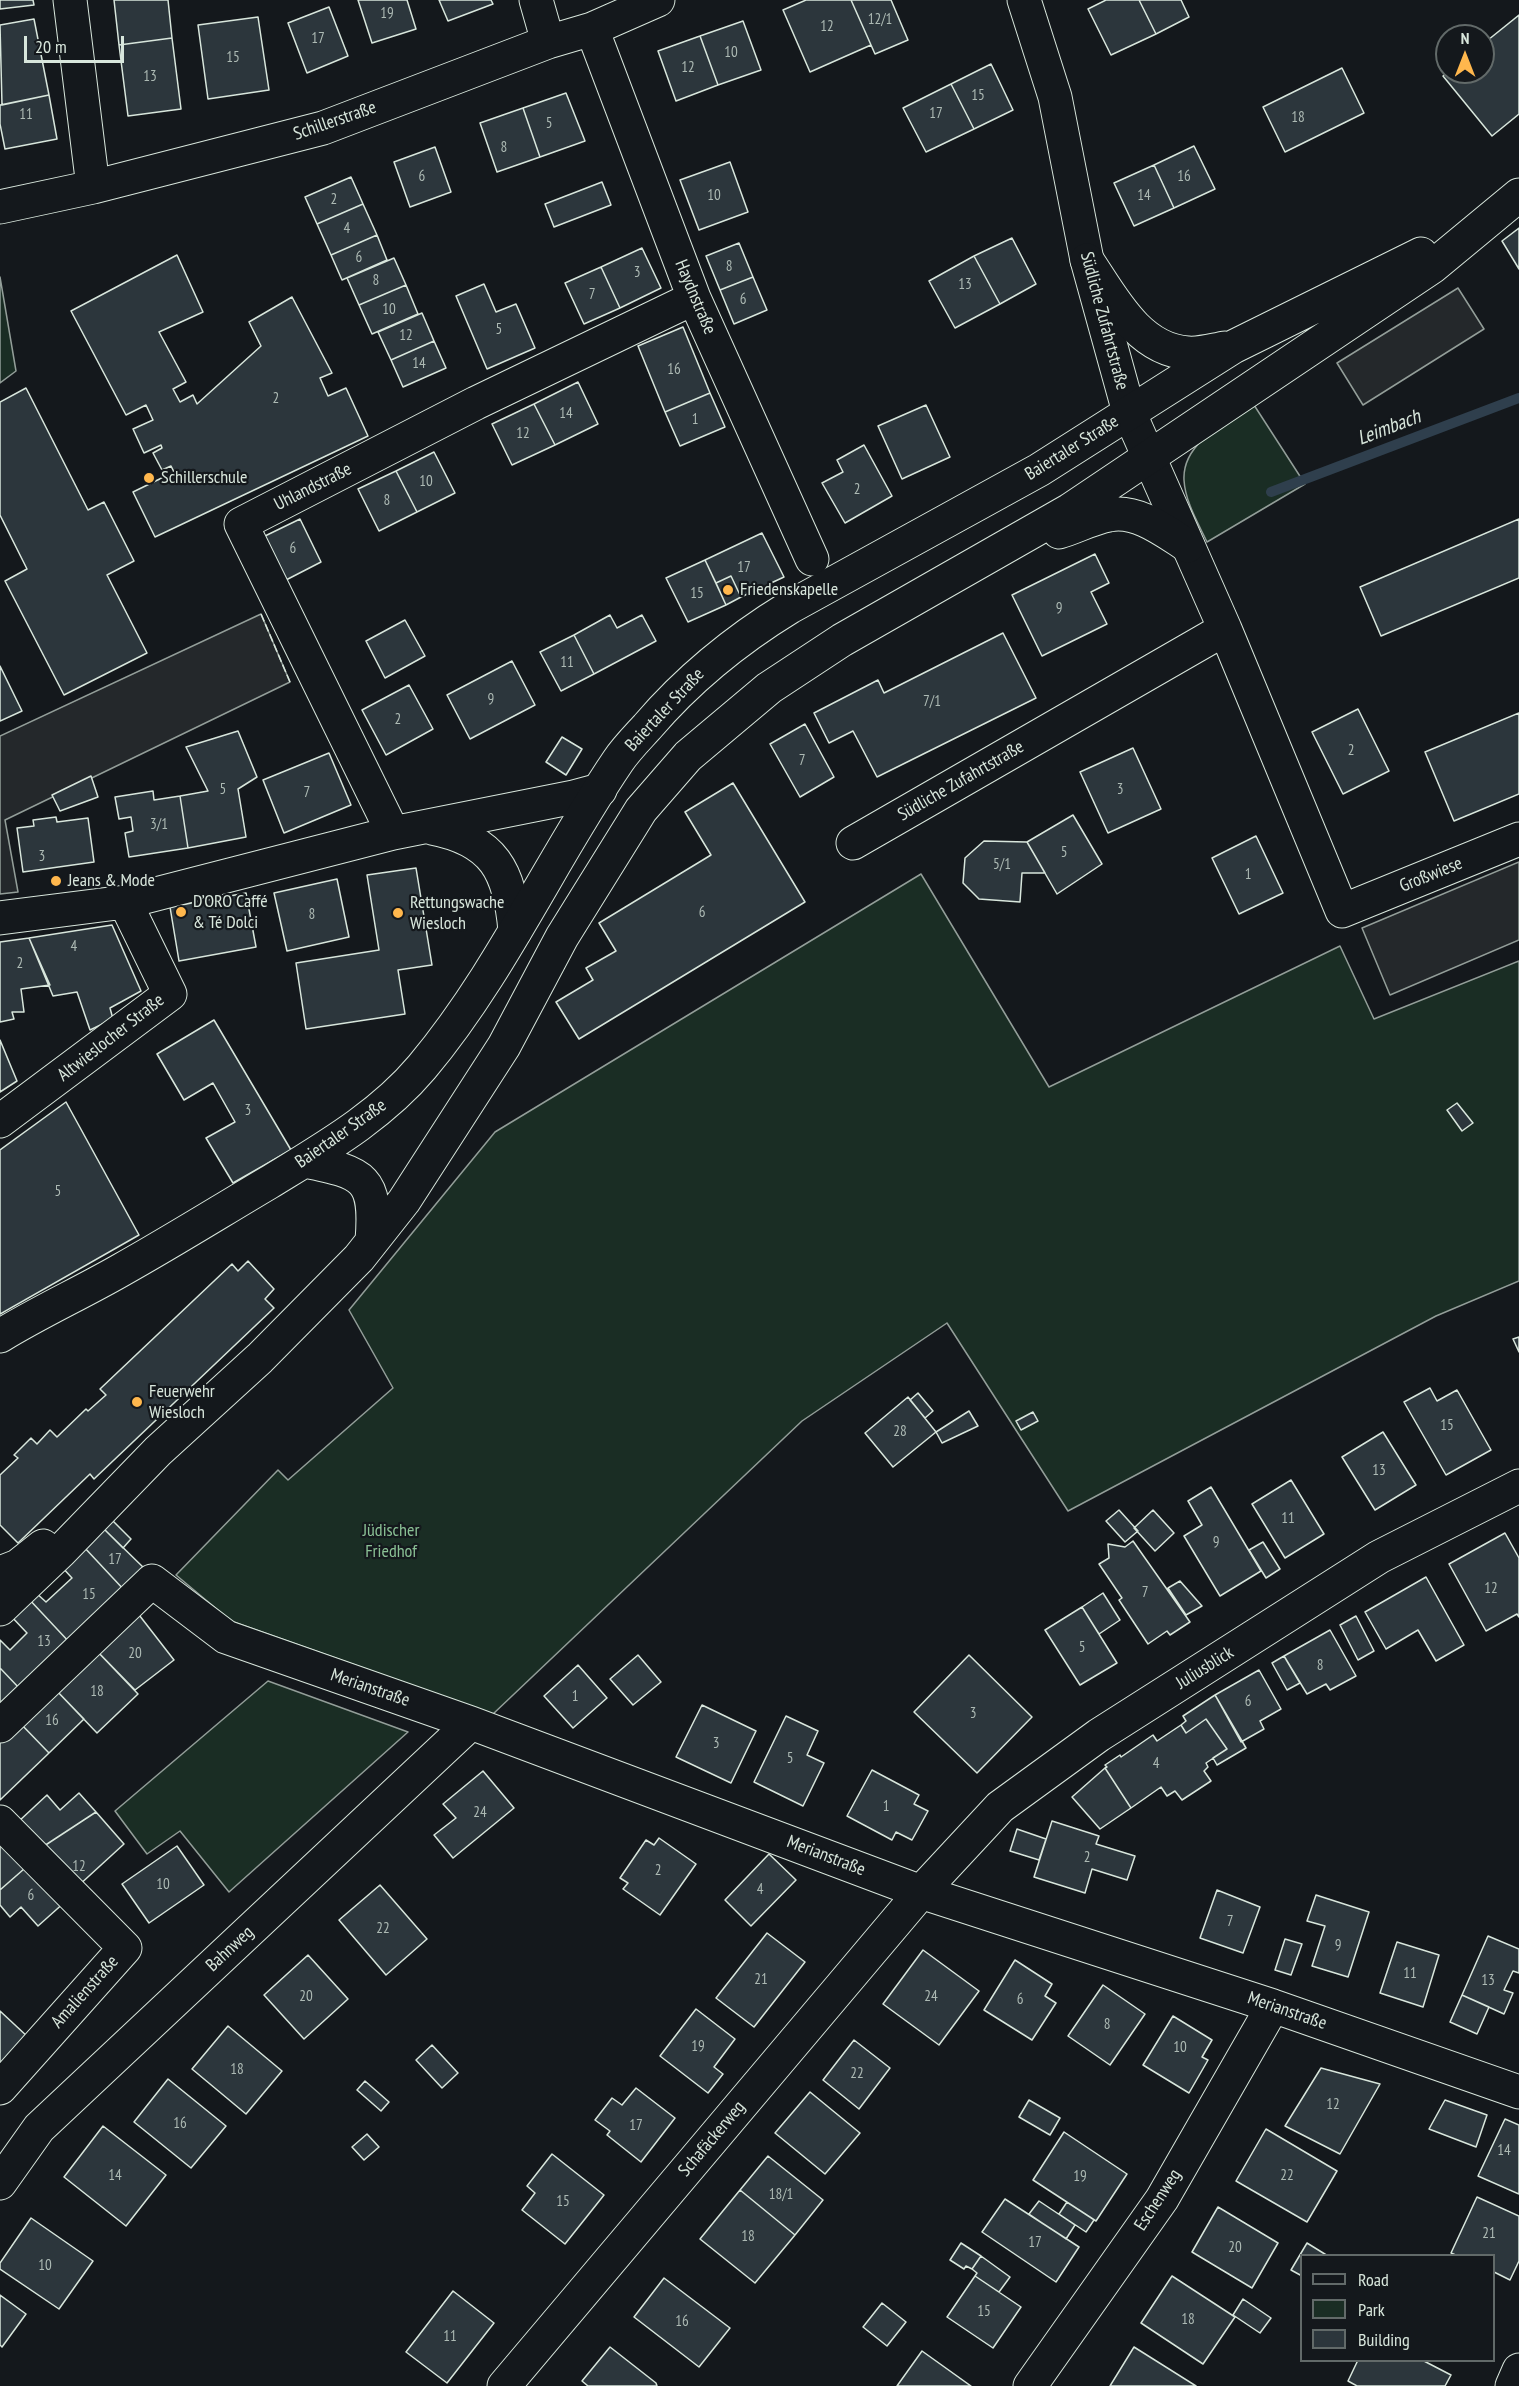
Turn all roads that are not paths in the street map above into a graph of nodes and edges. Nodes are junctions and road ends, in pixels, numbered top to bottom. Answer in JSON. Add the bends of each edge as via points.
{"nodes":[{"id":1,"x":70,"y":0,"type":"edge"},
{"id":2,"x":536,"y":0,"type":"edge"},
{"id":3,"x":658,"y":0,"type":"edge"},
{"id":4,"x":1024,"y":0,"type":"edge"},
{"id":5,"x":592,"y":29,"type":"junction"},
{"id":6,"x":548,"y":42,"type":"junction"},
{"id":7,"x":93,"y":187,"type":"junction"},
{"id":8,"x":1519,"y":195,"type":"edge"},
{"id":9,"x":0,"y":207,"type":"edge"},
{"id":10,"x":1468,"y":235,"type":"junction"},
{"id":11,"x":1087,"y":260,"type":"junction"},
{"id":12,"x":694,"y":298,"type":"junction"},
{"id":13,"x":1233,"y":347,"type":"junction"},
{"id":14,"x":1129,"y":412,"type":"junction"},
{"id":15,"x":1148,"y":458,"type":"junction"},
{"id":16,"x":1188,"y":546,"type":"junction"},
{"id":17,"x":1000,"y":549,"type":"junction"},
{"id":18,"x":812,"y":559,"type":"dead end"},
{"id":19,"x":1225,"y":629,"type":"junction"},
{"id":20,"x":600,"y":790,"type":"junction"},
{"id":21,"x":427,"y":828,"type":"junction"},
{"id":22,"x":393,"y":832,"type":"junction"},
{"id":23,"x":1519,"y":839,"type":"edge"},
{"id":24,"x":854,"y":843,"type":"dead end"},
{"id":25,"x":125,"y":902,"type":"junction"},
{"id":26,"x":1342,"y":911,"type":"joint"},
{"id":27,"x":0,"y":918,"type":"edge"},
{"id":28,"x":515,"y":931,"type":"junction"},
{"id":29,"x":0,"y":1121,"type":"edge"},
{"id":30,"x":305,"y":1161,"type":"junction"},
{"id":31,"x":372,"y":1241,"type":"junction"},
{"id":32,"x":0,"y":1336,"type":"edge"},
{"id":33,"x":158,"y":1451,"type":"junction"},
{"id":34,"x":1519,"y":1486,"type":"edge"},
{"id":35,"x":0,"y":1573,"type":"edge"},
{"id":36,"x":0,"y":1609,"type":"edge"},
{"id":37,"x":471,"y":1723,"type":"junction"},
{"id":38,"x":0,"y":1726,"type":"edge"},
{"id":39,"x":0,"y":1822,"type":"edge"},
{"id":40,"x":921,"y":1892,"type":"junction"},
{"id":41,"x":1273,"y":2006,"type":"junction"},
{"id":42,"x":0,"y":2088,"type":"edge"},
{"id":43,"x":1519,"y":2092,"type":"edge"},
{"id":44,"x":0,"y":2184,"type":"edge"},
{"id":45,"x":1519,"y":2370,"type":"edge"},
{"id":46,"x":504,"y":2386,"type":"edge"},
{"id":47,"x":1030,"y":2386,"type":"edge"},
{"id":48,"x":1512,"y":2386,"type":"edge"}],
"edges":[{"from":1,"to":7,"type":"street"},
{"from":2,"to":6,"type":"street"},
{"from":3,"to":5,"type":"street","name":"Schillerstraße"},
{"from":4,"to":11,"type":"street","name":"Südliche Zufahrtstraße","via":[[1055,97]]},
{"from":5,"to":6,"type":"street","name":"Schillerstraße"},
{"from":5,"to":12,"type":"street","name":"Haydnstraße"},
{"from":6,"to":7,"type":"street","name":"Schillerstraße","via":[[323,128]]},
{"from":7,"to":9,"type":"street","name":"Schillerstraße"},
{"from":8,"to":10,"type":"street","name":"Baiertaler Straße"},
{"from":10,"to":13,"type":"street","name":"Baiertaler Straße","via":[[1416,256]]},
{"from":10,"to":15,"type":"street","name":"Baiertaler Straße","via":[[1432,267]]},
{"from":11,"to":13,"type":"street","via":[[1138,330],[1155,343],[1190,353]]},
{"from":11,"to":14,"type":"street","name":"Südliche Zufahrtstraße"},
{"from":12,"to":18,"type":"street","name":"Haydnstraße"},
{"from":12,"to":22,"type":"street","name":"Uhlandstraße","via":[[476,403],[241,524]]},
{"from":13,"to":14,"type":"street","name":"Baiertaler Straße"},
{"from":14,"to":15,"type":"street","name":"Südliche Zufahrtstraße"},
{"from":14,"to":20,"type":"street","name":"Baiertaler Straße","via":[[1039,470],[759,626],[710,663],[664,707],[620,758]]},
{"from":15,"to":16,"type":"street","name":"Südliche Zufahrtstraße"},
{"from":15,"to":17,"type":"street","name":"Baiertaler Straße","via":[[1070,510]]},
{"from":16,"to":17,"type":"street","via":[[1147,522],[1110,514]]},
{"from":16,"to":19,"type":"street","name":"Südliche Zufahrtstraße"},
{"from":17,"to":31,"type":"street","name":"Baiertaler Straße","via":[[852,634],[769,688],[688,756],[641,810],[562,937],[504,1046],[404,1201]]},
{"from":19,"to":24,"type":"street","name":"Südliche Zufahrtstraße"},
{"from":19,"to":26,"type":"street","name":"Südliche Zufahrtstraße"},
{"from":20,"to":21,"type":"street"},
{"from":20,"to":28,"type":"street","name":"Baiertaler Straße"},
{"from":21,"to":22,"type":"street"},
{"from":21,"to":28,"type":"street","via":[[471,839],[487,852],[509,886]]},
{"from":22,"to":25,"type":"street"},
{"from":23,"to":26,"type":"street","name":"Großwiese"},
{"from":25,"to":27,"type":"street"},
{"from":25,"to":29,"type":"street","name":"Altwieslocher Straße","via":[[170,994]]},
{"from":28,"to":30,"type":"street","name":"Baiertaler Straße","via":[[462,1014],[422,1067],[371,1117]]},
{"from":30,"to":31,"type":"street","via":[[342,1169],[367,1187],[373,1201]]},
{"from":30,"to":32,"type":"street","name":"Baiertaler Straße"},
{"from":31,"to":33,"type":"street","name":"Baiertaler Straße","via":[[260,1358]]},
{"from":33,"to":35,"type":"street","via":[[35,1553]]},
{"from":33,"to":36,"type":"street"},
{"from":34,"to":40,"type":"street","name":"Juliusblick","via":[[1379,1557],[1099,1735],[1000,1808]]},
{"from":37,"to":38,"type":"street","name":"Merianstraße","via":[[226,1637],[152,1581]]},
{"from":37,"to":40,"type":"street","name":"Merianstraße"},
{"from":37,"to":44,"type":"street","name":"Bahnweg","via":[[39,2128]]},
{"from":39,"to":42,"type":"street","name":"Amalienstraße","via":[[125,1948]]},
{"from":40,"to":41,"type":"street","name":"Merianstraße"},
{"from":40,"to":46,"type":"street","name":"Schafäckerweg"},
{"from":41,"to":43,"type":"street","name":"Merianstraße"},
{"from":41,"to":47,"type":"street","name":"Eschenweg","via":[[1162,2199]]},
{"from":45,"to":48,"type":"street"}]}
